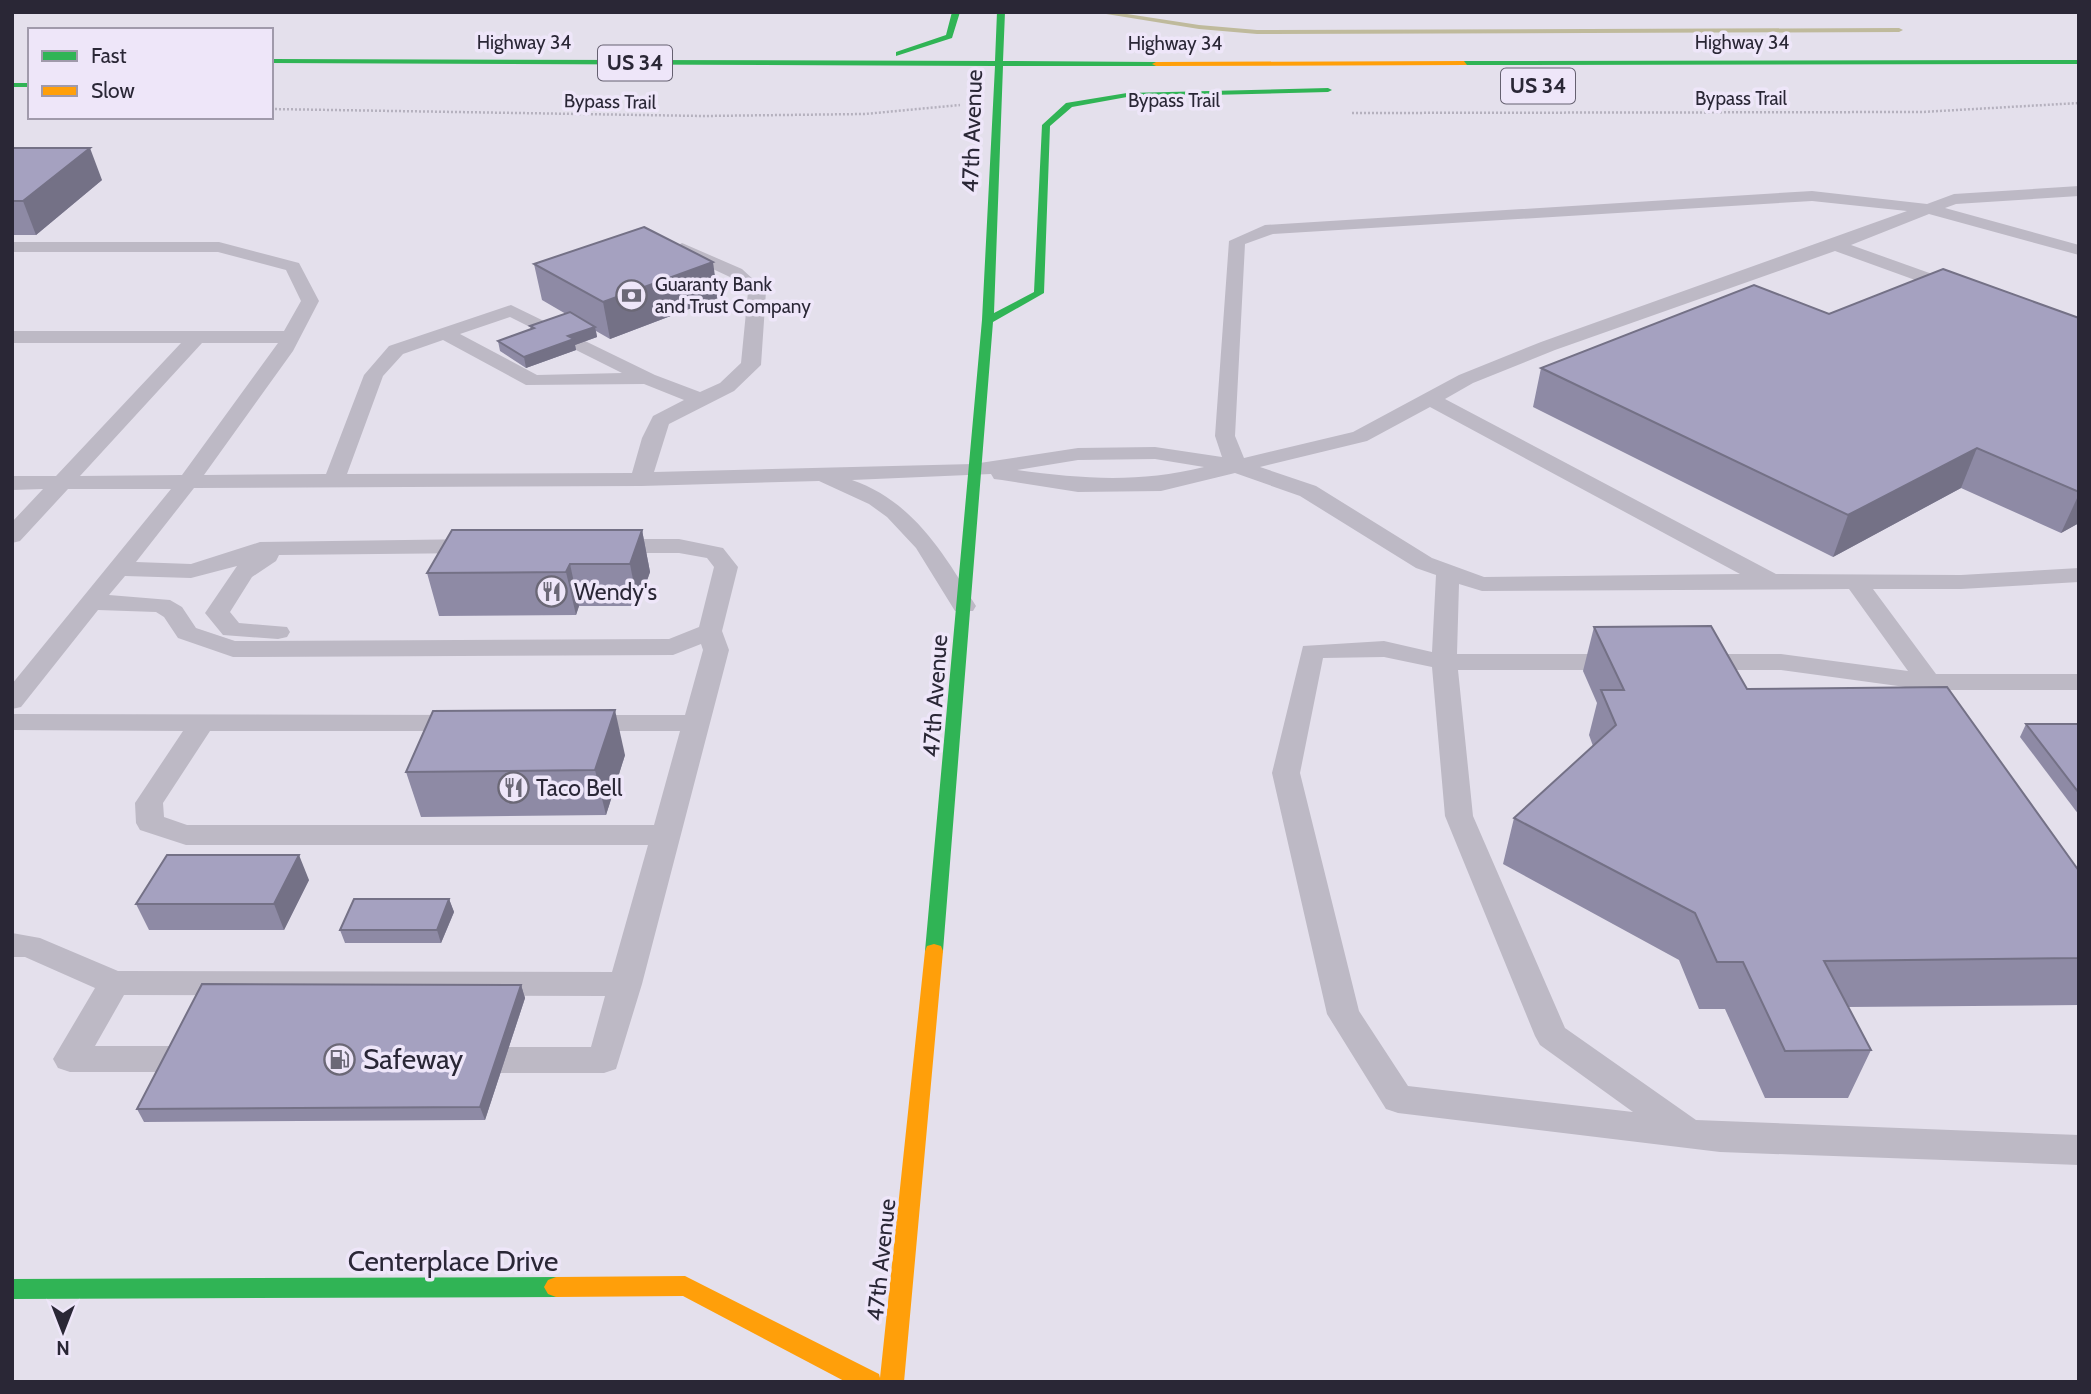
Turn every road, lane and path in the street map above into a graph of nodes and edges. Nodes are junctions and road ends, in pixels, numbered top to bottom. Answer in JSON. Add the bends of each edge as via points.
{"nodes":[{"id":1,"x":956,"y":12,"type":"edge"},
{"id":2,"x":1001,"y":12,"type":"edge"},
{"id":3,"x":273,"y":61,"type":"edge"},
{"id":4,"x":2079,"y":62,"type":"edge"},
{"id":5,"x":606,"y":63,"type":"junction"},
{"id":6,"x":998,"y":64,"type":"junction"},
{"id":7,"x":1071,"y":86,"type":"dead end"},
{"id":8,"x":996,"y":91,"type":"junction"},
{"id":9,"x":2079,"y":103,"type":"edge"},
{"id":10,"x":273,"y":109,"type":"edge"},
{"id":11,"x":1342,"y":114,"type":"dead end"},
{"id":12,"x":2079,"y":191,"type":"edge"},
{"id":13,"x":1929,"y":209,"type":"junction"},
{"id":14,"x":669,"y":242,"type":"edge"},
{"id":15,"x":1835,"y":245,"type":"junction"},
{"id":16,"x":12,"y":247,"type":"edge"},
{"id":17,"x":2079,"y":250,"type":"edge"},
{"id":18,"x":1976,"y":295,"type":"edge"},
{"id":19,"x":988,"y":320,"type":"junction"},
{"id":20,"x":443,"y":332,"type":"junction"},
{"id":21,"x":12,"y":337,"type":"edge"},
{"id":22,"x":197,"y":337,"type":"junction"},
{"id":23,"x":291,"y":337,"type":"junction"},
{"id":24,"x":648,"y":379,"type":"junction"},
{"id":25,"x":699,"y":399,"type":"junction"},
{"id":26,"x":1430,"y":399,"type":"junction"},
{"id":27,"x":1236,"y":466,"type":"junction"},
{"id":28,"x":973,"y":470,"type":"junction"},
{"id":29,"x":814,"y":474,"type":"junction"},
{"id":30,"x":641,"y":479,"type":"junction"},
{"id":31,"x":334,"y":481,"type":"junction"},
{"id":32,"x":62,"y":482,"type":"junction"},
{"id":33,"x":188,"y":482,"type":"junction"},
{"id":34,"x":12,"y":483,"type":"edge"},
{"id":35,"x":12,"y":537,"type":"edge"},
{"id":36,"x":501,"y":546,"type":"edge"},
{"id":37,"x":583,"y":546,"type":"edge"},
{"id":38,"x":296,"y":547,"type":"junction"},
{"id":39,"x":117,"y":569,"type":"junction"},
{"id":40,"x":1448,"y":572,"type":"junction"},
{"id":41,"x":2079,"y":575,"type":"edge"},
{"id":42,"x":1772,"y":582,"type":"junction"},
{"id":43,"x":1856,"y":582,"type":"junction"},
{"id":44,"x":91,"y":602,"type":"junction"},
{"id":45,"x":964,"y":606,"type":"junction"},
{"id":46,"x":710,"y":631,"type":"junction"},
{"id":47,"x":673,"y":647,"type":"junction"},
{"id":48,"x":1444,"y":663,"type":"junction"},
{"id":49,"x":1646,"y":663,"type":"edge"},
{"id":50,"x":1673,"y":663,"type":"edge"},
{"id":51,"x":1930,"y":682,"type":"junction"},
{"id":52,"x":2079,"y":682,"type":"edge"},
{"id":53,"x":12,"y":701,"type":"edge"},
{"id":54,"x":1953,"y":717,"type":"edge"},
{"id":55,"x":12,"y":722,"type":"edge"},
{"id":56,"x":202,"y":723,"type":"junction"},
{"id":57,"x":490,"y":723,"type":"edge"},
{"id":58,"x":559,"y":723,"type":"edge"},
{"id":59,"x":696,"y":723,"type":"junction"},
{"id":60,"x":666,"y":835,"type":"junction"},
{"id":61,"x":12,"y":946,"type":"edge"},
{"id":62,"x":115,"y":983,"type":"junction"},
{"id":63,"x":626,"y":984,"type":"junction"},
{"id":64,"x":234,"y":1059,"type":"edge"},
{"id":65,"x":439,"y":1060,"type":"edge"},
{"id":66,"x":1688,"y":1133,"type":"junction"},
{"id":67,"x":2079,"y":1150,"type":"edge"},
{"id":68,"x":12,"y":1289,"type":"edge"},
{"id":69,"x":870,"y":1382,"type":"edge"},
{"id":70,"x":892,"y":1382,"type":"edge"}],
"edges":[{"from":1,"to":5,"type":"main road","via":[[949,36],[889,55]]},
{"from":2,"to":6,"type":"main road","name":"47th Avenue"},
{"from":3,"to":5,"type":"main road","name":"Highway 34","number":"US 34"},
{"from":4,"to":6,"type":"main road","name":"Highway 34","number":"US 34"},
{"from":5,"to":6,"type":"main road","name":"Highway 34","number":"US 34"},
{"from":6,"to":8,"type":"main road","name":"47th Avenue"},
{"from":7,"to":19,"type":"main road","name":"Highway 34","via":[[1344,88],[1127,95],[1060,111],[1046,125],[1039,293]]},
{"from":8,"to":10,"type":"path","name":"Bypass Trail","via":[[865,114]]},
{"from":8,"to":19,"type":"main road","name":"47th Avenue"},
{"from":9,"to":11,"type":"path","name":"Bypass Trail","via":[[1922,112]]},
{"from":12,"to":13,"type":"lane","via":[[1954,199]]},
{"from":13,"to":15,"type":"lane"},
{"from":13,"to":17,"type":"lane"},
{"from":13,"to":27,"type":"lane","via":[[1812,196],[1270,229],[1237,241],[1225,436]]},
{"from":14,"to":25,"type":"lane","via":[[736,273],[757,291],[751,365],[727,387]]},
{"from":15,"to":18,"type":"lane"},
{"from":15,"to":26,"type":"lane","via":[[1548,346]]},
{"from":16,"to":23,"type":"lane","via":[[219,247],[293,267],[310,301]]},
{"from":19,"to":28,"type":"main road","name":"47th Avenue"},
{"from":20,"to":24,"type":"lane","via":[[533,381]]},
{"from":20,"to":24,"type":"lane","via":[[511,310]]},
{"from":20,"to":31,"type":"lane","via":[[396,350],[374,375]]},
{"from":21,"to":22,"type":"lane"},
{"from":22,"to":23,"type":"lane"},
{"from":22,"to":32,"type":"lane"},
{"from":23,"to":33,"type":"lane"},
{"from":24,"to":25,"type":"lane"},
{"from":25,"to":30,"type":"lane","via":[[660,420]]},
{"from":26,"to":27,"type":"lane","via":[[1360,437]]},
{"from":26,"to":42,"type":"lane"},
{"from":27,"to":28,"type":"lane","via":[[1155,453],[1078,454]]},
{"from":27,"to":28,"type":"lane","via":[[1161,484],[1078,485]]},
{"from":27,"to":40,"type":"lane","via":[[1308,491],[1424,563]]},
{"from":28,"to":29,"type":"lane"},
{"from":28,"to":45,"type":"main road","name":"47th Avenue"},
{"from":29,"to":30,"type":"lane"},
{"from":29,"to":45,"type":"lane","via":[[854,486],[890,507],[919,533]]},
{"from":30,"to":31,"type":"lane"},
{"from":31,"to":33,"type":"lane"},
{"from":32,"to":33,"type":"lane"},
{"from":32,"to":34,"type":"lane"},
{"from":32,"to":35,"type":"lane"},
{"from":33,"to":39,"type":"lane"},
{"from":36,"to":38,"type":"lane"},
{"from":37,"to":46,"type":"lane","via":[[679,546],[715,553],[726,567]]},
{"from":38,"to":39,"type":"lane","via":[[260,550],[191,571]]},
{"from":38,"to":47,"type":"lane","via":[[259,559],[234,582],[217,613],[232,630],[647,629]]},
{"from":39,"to":44,"type":"lane"},
{"from":40,"to":42,"type":"lane","via":[[1482,584]]},
{"from":40,"to":48,"type":"lane"},
{"from":41,"to":43,"type":"lane"},
{"from":42,"to":43,"type":"lane"},
{"from":43,"to":51,"type":"lane"},
{"from":44,"to":47,"type":"lane","via":[[161,605],[173,612],[187,633],[233,649]]},
{"from":44,"to":53,"type":"lane"},
{"from":45,"to":70,"type":"main road","name":"47th Avenue"},
{"from":46,"to":47,"type":"lane"},
{"from":46,"to":59,"type":"lane","via":[[716,650]]},
{"from":48,"to":49,"type":"lane"},
{"from":48,"to":66,"type":"lane","via":[[1459,816],[1552,1037]]},
{"from":48,"to":66,"type":"lane","via":[[1384,649],[1312,651],[1286,773],[1343,1014],[1398,1099]]},
{"from":50,"to":51,"type":"lane","via":[[1781,663]]},
{"from":51,"to":52,"type":"lane"},
{"from":51,"to":54,"type":"lane"},
{"from":55,"to":56,"type":"lane"},
{"from":56,"to":57,"type":"lane"},
{"from":56,"to":60,"type":"lane","via":[[149,803],[150,823],[186,835]]},
{"from":58,"to":59,"type":"lane"},
{"from":59,"to":60,"type":"lane"},
{"from":60,"to":63,"type":"lane"},
{"from":61,"to":62,"type":"lane","via":[[29,946]]},
{"from":62,"to":63,"type":"lane"},
{"from":62,"to":64,"type":"lane","via":[[70,1059]]},
{"from":63,"to":65,"type":"lane","via":[[604,1060]]},
{"from":66,"to":67,"type":"lane"},
{"from":68,"to":69,"type":"main road","name":"Centerplace Drive","via":[[685,1286]]}]}
